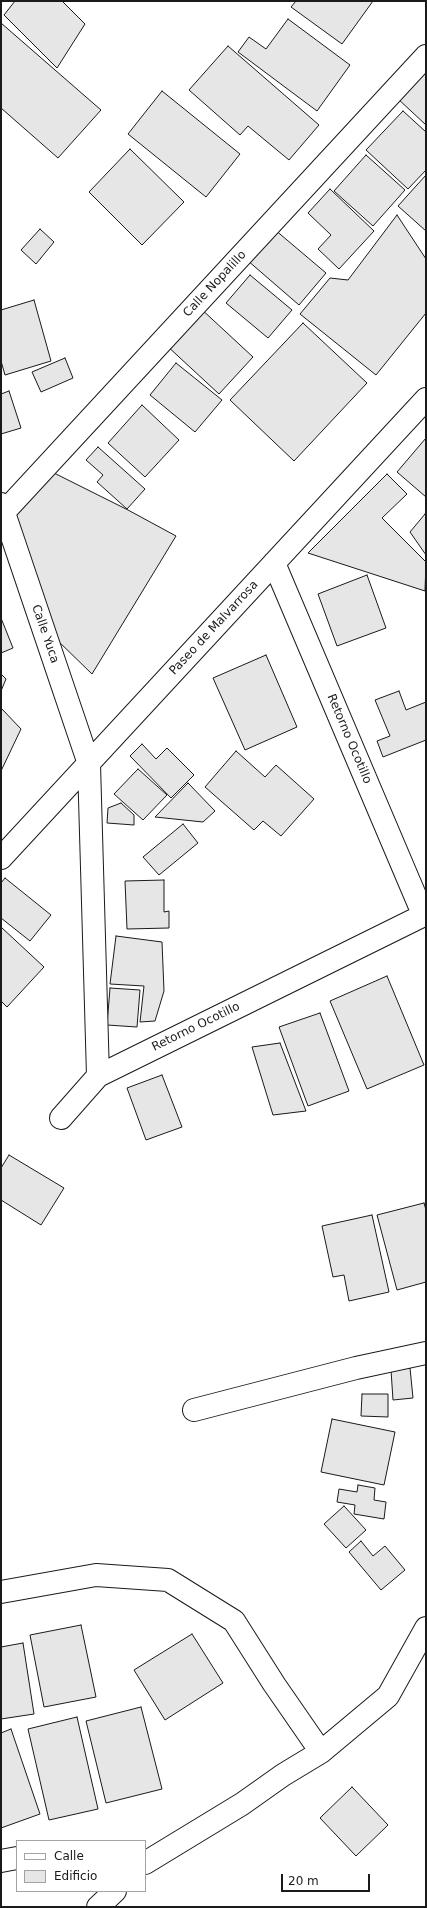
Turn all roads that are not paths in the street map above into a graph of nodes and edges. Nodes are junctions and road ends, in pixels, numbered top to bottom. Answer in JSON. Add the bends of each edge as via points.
{"nodes":[{"id":1,"x":426,"y":56,"type":"edge"},
{"id":2,"x":426,"y":399,"type":"edge"},
{"id":3,"x":2,"y":508,"type":"edge"},
{"id":4,"x":274,"y":563,"type":"junction"},
{"id":5,"x":89,"y":764,"type":"junction"},
{"id":6,"x":1,"y":858,"type":"edge"},
{"id":7,"x":425,"y":914,"type":"edge"},
{"id":8,"x":98,"y":1076,"type":"junction"},
{"id":9,"x":61,"y":1118,"type":"dead end"},
{"id":10,"x":426,"y":1353,"type":"edge"},
{"id":11,"x":194,"y":1410,"type":"dead end"},
{"id":12,"x":1,"y":1592,"type":"edge"},
{"id":13,"x":426,"y":1628,"type":"edge"},
{"id":14,"x":321,"y":1752,"type":"junction"},
{"id":15,"x":16,"y":1858,"type":"edge"},
{"id":16,"x":147,"y":1860,"type":"edge"},
{"id":17,"x":1,"y":1861,"type":"edge"},
{"id":18,"x":113,"y":1892,"type":"edge"},
{"id":19,"x":98,"y":1907,"type":"edge"}],
"edges":[{"from":1,"to":3,"type":"street","name":"Calle Nopalillo"},
{"from":2,"to":4,"type":"street","name":"Paseo de Malvarrosa"},
{"from":3,"to":5,"type":"street","name":"Calle Yuca"},
{"from":4,"to":5,"type":"street","name":"Paseo de Malvarrosa"},
{"from":4,"to":7,"type":"street","name":"Retorno Ocotillo"},
{"from":5,"to":6,"type":"street","name":"Paseo de Malvarrosa"},
{"from":5,"to":8,"type":"street"},
{"from":7,"to":8,"type":"street","name":"Retorno Ocotillo"},
{"from":8,"to":9,"type":"street","name":"Retorno Ocotillo"},
{"from":10,"to":11,"type":"street","via":[[356,1368]]},
{"from":12,"to":14,"type":"street","via":[[96,1575],[168,1580],[234,1621]]},
{"from":13,"to":14,"type":"street","via":[[388,1696]]},
{"from":14,"to":16,"type":"street","via":[[242,1804]]},
{"from":15,"to":17,"type":"street"},
{"from":18,"to":19,"type":"street"}]}
